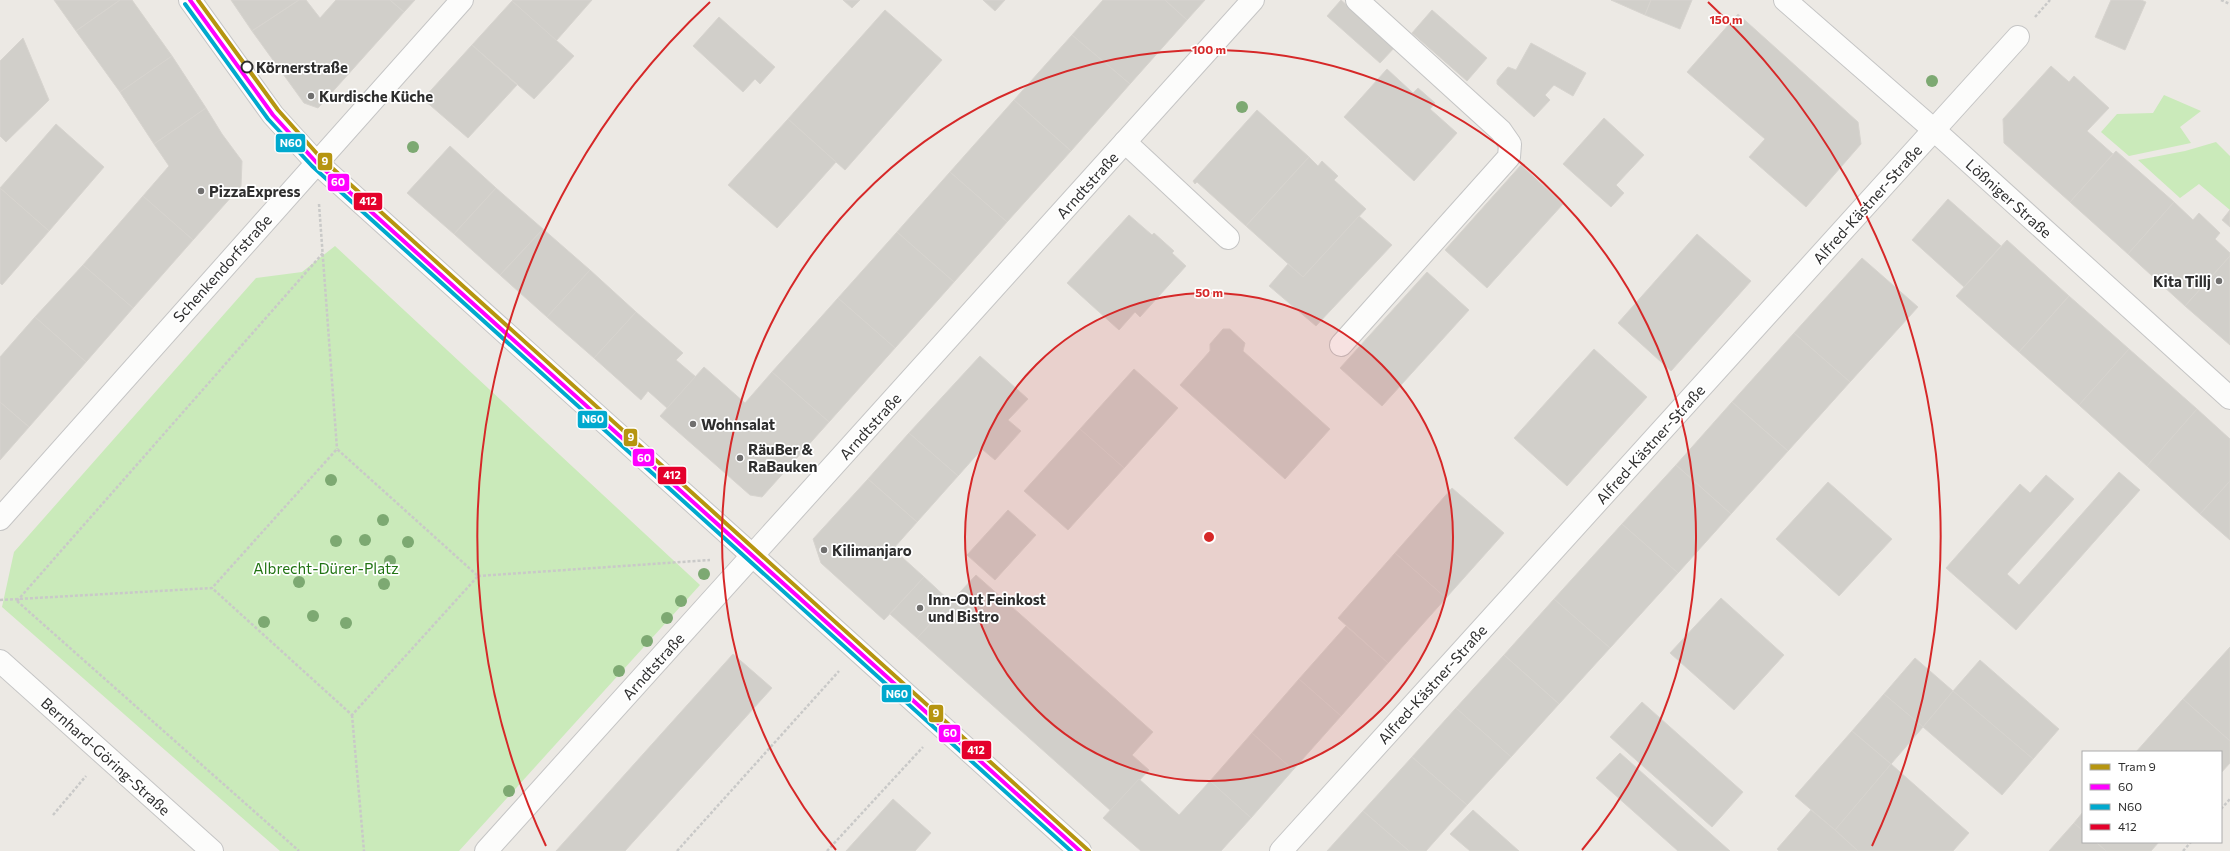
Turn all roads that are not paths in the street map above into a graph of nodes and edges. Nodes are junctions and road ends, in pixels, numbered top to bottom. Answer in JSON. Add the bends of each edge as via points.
{"nodes":[{"id":1,"x":190,"y":0,"type":"edge"},
{"id":2,"x":462,"y":0,"type":"edge"},
{"id":3,"x":1253,"y":0,"type":"edge"},
{"id":4,"x":1357,"y":0,"type":"edge"},
{"id":5,"x":1784,"y":0,"type":"edge"},
{"id":6,"x":2018,"y":37,"type":"dead end"},
{"id":7,"x":1934,"y":130,"type":"junction"},
{"id":8,"x":1125,"y":142,"type":"junction"},
{"id":9,"x":316,"y":162,"type":"junction"},
{"id":10,"x":1228,"y":238,"type":"dead end"},
{"id":11,"x":1341,"y":345,"type":"dead end"},
{"id":12,"x":2230,"y":398,"type":"edge"},
{"id":13,"x":0,"y":519,"type":"edge"},
{"id":14,"x":752,"y":556,"type":"junction"},
{"id":15,"x":0,"y":661,"type":"edge"},
{"id":16,"x":212,"y":851,"type":"edge"},
{"id":17,"x":486,"y":851,"type":"edge"},
{"id":18,"x":1080,"y":851,"type":"edge"},
{"id":19,"x":1281,"y":851,"type":"edge"}],
"edges":[{"from":1,"to":9,"type":"street","via":[[266,105]]},
{"from":2,"to":9,"type":"street","name":"Schenkendorfstraße"},
{"from":3,"to":8,"type":"street","name":"Arndtstraße"},
{"from":4,"to":11,"type":"street","via":[[1502,131],[1510,144],[1509,157]]},
{"from":5,"to":7,"type":"street","name":"Lößniger Straße"},
{"from":6,"to":7,"type":"street","name":"Alfred-Kästner-Straße"},
{"from":7,"to":12,"type":"street","name":"Lößniger Straße"},
{"from":7,"to":19,"type":"street","name":"Alfred-Kästner-Straße"},
{"from":8,"to":10,"type":"street"},
{"from":8,"to":14,"type":"street","name":"Arndtstraße"},
{"from":9,"to":13,"type":"street","name":"Schenkendorfstraße"},
{"from":9,"to":14,"type":"street"},
{"from":14,"to":17,"type":"street","name":"Arndtstraße"},
{"from":14,"to":18,"type":"street"},
{"from":15,"to":16,"type":"street","name":"Bernhard-Göring-Straße"}]}
